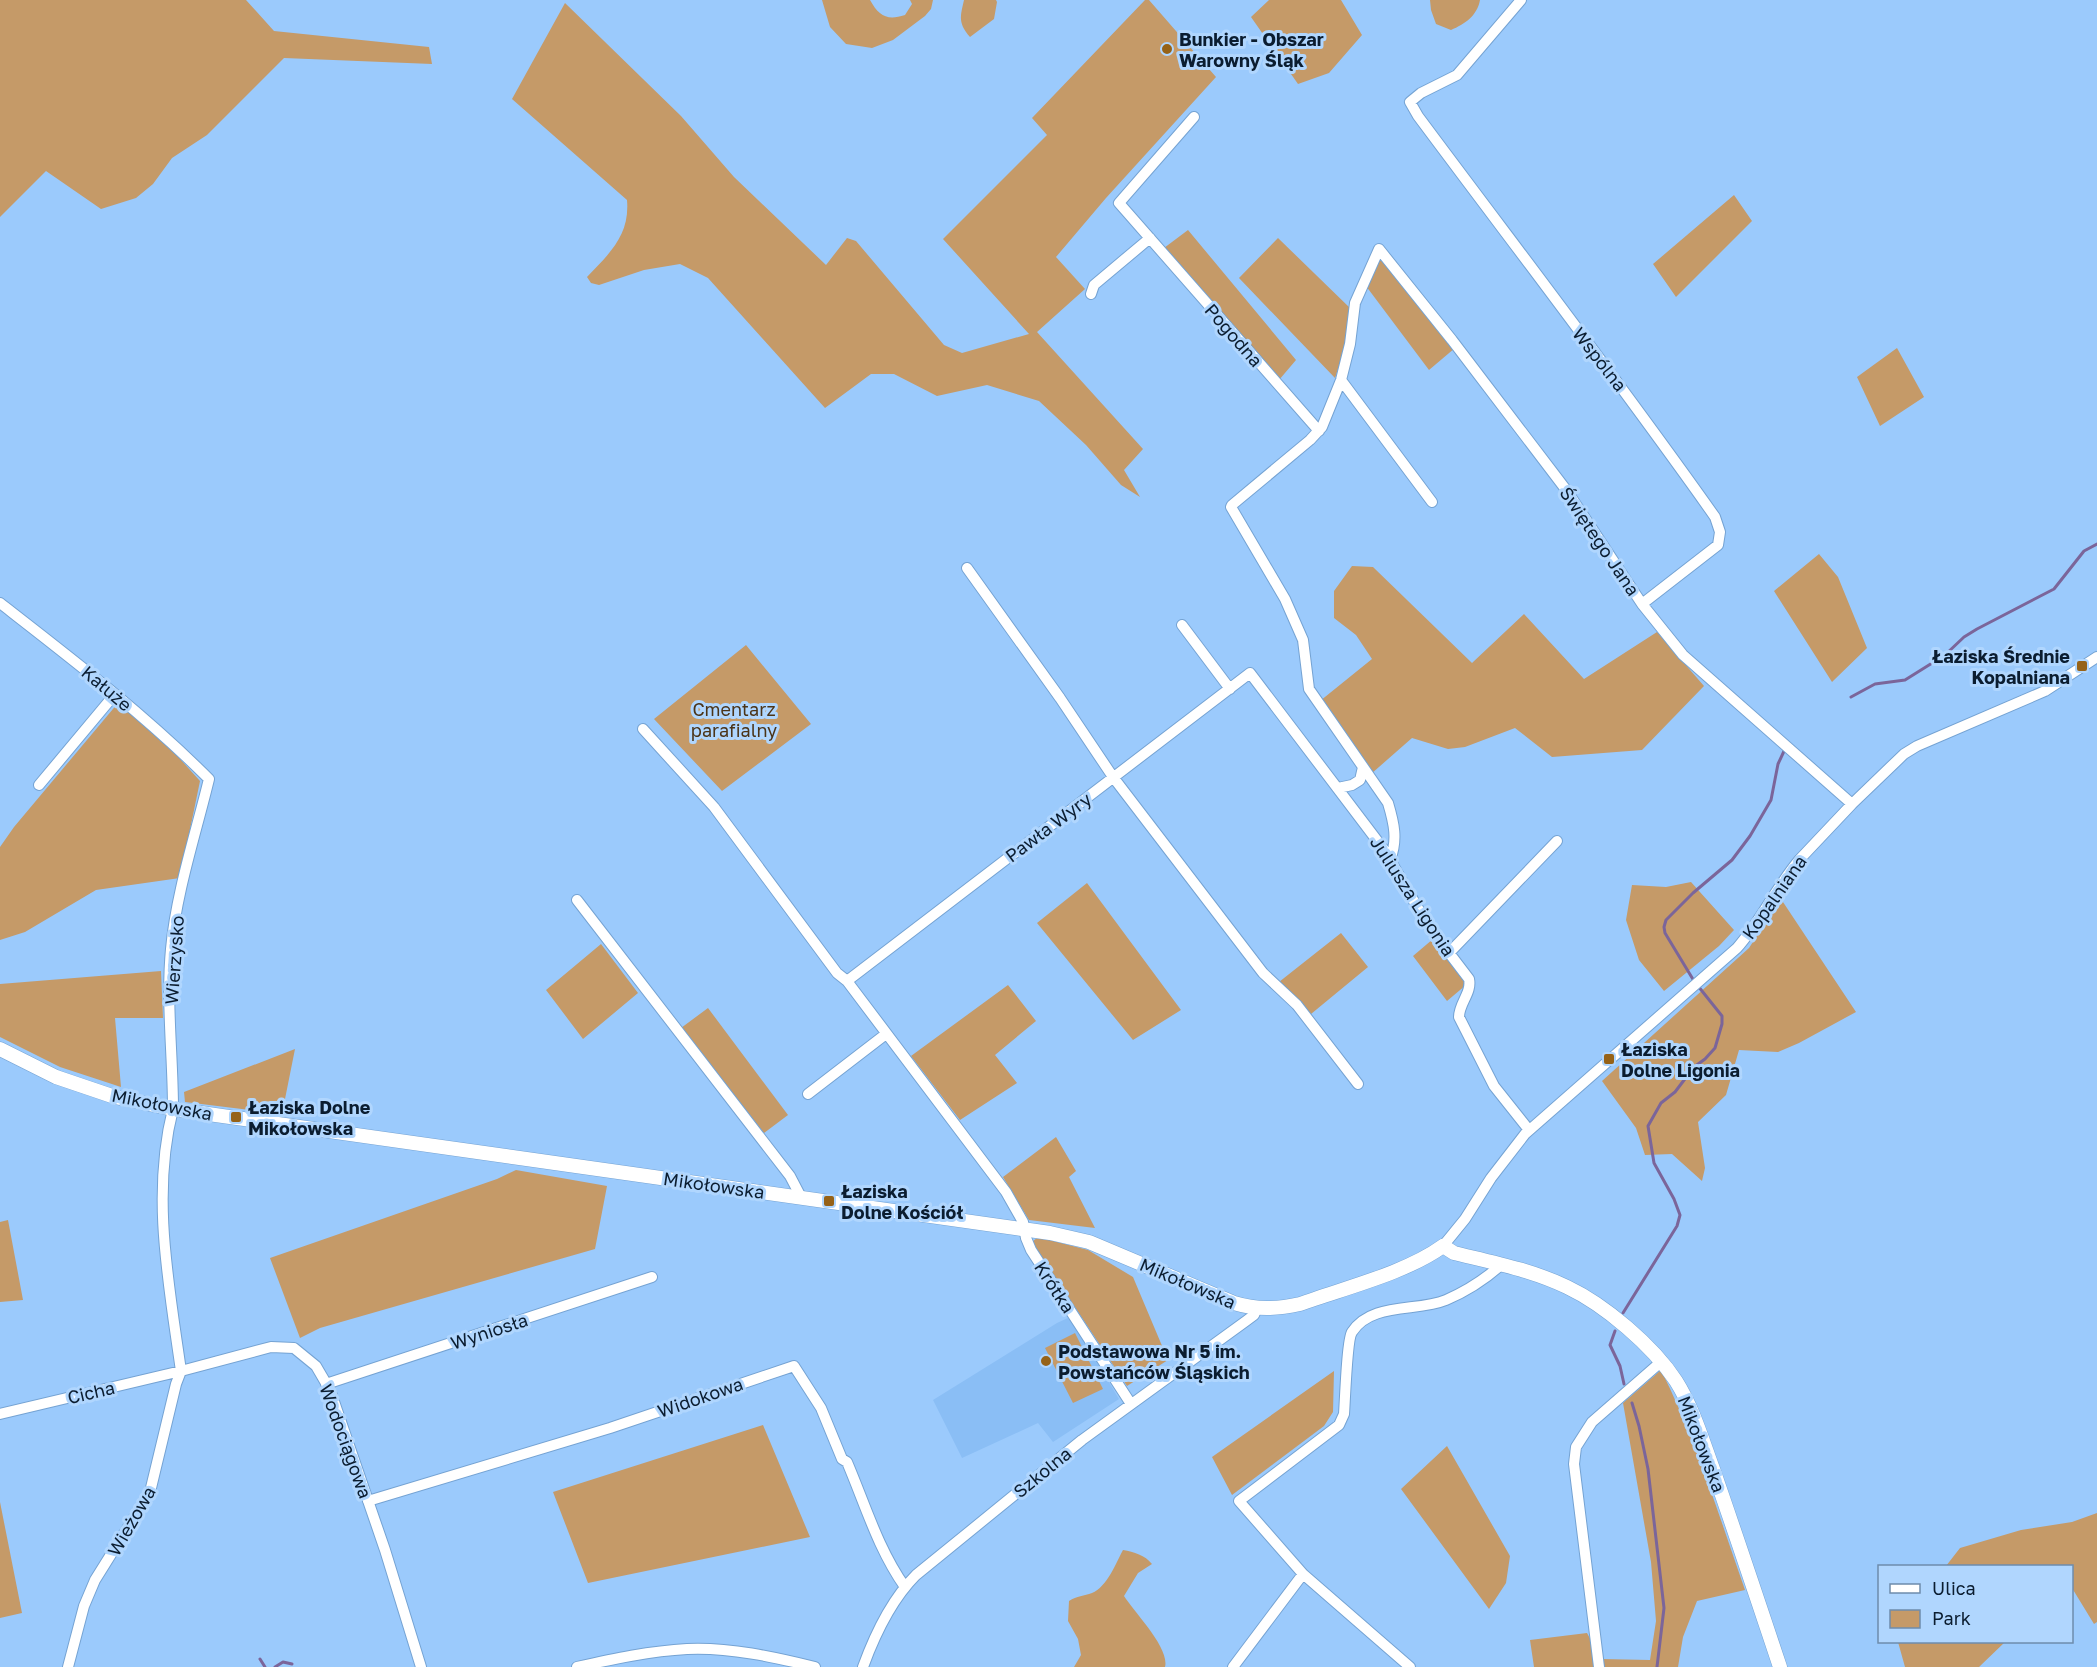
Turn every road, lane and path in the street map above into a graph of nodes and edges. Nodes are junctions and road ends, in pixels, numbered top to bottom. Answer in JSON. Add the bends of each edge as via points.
{"nodes":[{"id":1,"x":1521,"y":0,"type":"edge"},
{"id":2,"x":1194,"y":117,"type":"dead end"},
{"id":3,"x":1150,"y":238,"type":"junction"},
{"id":4,"x":1090,"y":294,"type":"dead end"},
{"id":5,"x":1341,"y":380,"type":"junction"},
{"id":6,"x":1319,"y":431,"type":"junction"},
{"id":7,"x":1432,"y":502,"type":"dead end"},
{"id":8,"x":967,"y":568,"type":"dead end"},
{"id":9,"x":0,"y":603,"type":"edge"},
{"id":10,"x":1642,"y":604,"type":"junction"},
{"id":11,"x":1182,"y":625,"type":"dead end"},
{"id":12,"x":2097,"y":657,"type":"edge"},
{"id":13,"x":1250,"y":673,"type":"joint"},
{"id":14,"x":1230,"y":688,"type":"junction"},
{"id":15,"x":115,"y":693,"type":"junction"},
{"id":16,"x":644,"y":729,"type":"dead end"},
{"id":17,"x":1363,"y":767,"type":"junction"},
{"id":18,"x":1113,"y":777,"type":"junction"},
{"id":19,"x":209,"y":779,"type":"joint"},
{"id":20,"x":39,"y":785,"type":"dead end"},
{"id":21,"x":1338,"y":788,"type":"junction"},
{"id":22,"x":1852,"y":804,"type":"junction"},
{"id":23,"x":1557,"y":841,"type":"dead end"},
{"id":24,"x":1390,"y":860,"type":"junction"},
{"id":25,"x":577,"y":900,"type":"dead end"},
{"id":26,"x":1449,"y":953,"type":"junction"},
{"id":27,"x":847,"y":981,"type":"junction"},
{"id":28,"x":886,"y":1034,"type":"junction"},
{"id":29,"x":0,"y":1049,"type":"edge"},
{"id":30,"x":1358,"y":1084,"type":"dead end"},
{"id":31,"x":808,"y":1094,"type":"dead end"},
{"id":32,"x":173,"y":1109,"type":"junction"},
{"id":33,"x":1529,"y":1130,"type":"junction"},
{"id":34,"x":801,"y":1197,"type":"junction"},
{"id":35,"x":1024,"y":1229,"type":"junction"},
{"id":36,"x":1443,"y":1246,"type":"junction"},
{"id":37,"x":1500,"y":1265,"type":"junction"},
{"id":38,"x":652,"y":1277,"type":"dead end"},
{"id":39,"x":1257,"y":1308,"type":"junction"},
{"id":40,"x":1662,"y":1361,"type":"junction"},
{"id":41,"x":181,"y":1371,"type":"junction"},
{"id":42,"x":326,"y":1384,"type":"junction"},
{"id":43,"x":1131,"y":1404,"type":"junction"},
{"id":44,"x":0,"y":1414,"type":"edge"},
{"id":45,"x":368,"y":1501,"type":"junction"},
{"id":46,"x":1303,"y":1574,"type":"junction"},
{"id":47,"x":905,"y":1587,"type":"junction"},
{"id":48,"x":68,"y":1667,"type":"edge"},
{"id":49,"x":421,"y":1667,"type":"edge"},
{"id":50,"x":577,"y":1667,"type":"edge"},
{"id":51,"x":815,"y":1667,"type":"edge"},
{"id":52,"x":862,"y":1667,"type":"edge"},
{"id":53,"x":1233,"y":1667,"type":"edge"},
{"id":54,"x":1410,"y":1667,"type":"edge"},
{"id":55,"x":1599,"y":1667,"type":"edge"},
{"id":56,"x":1780,"y":1667,"type":"edge"}],
"edges":[{"from":1,"to":10,"type":"street","name":"Wspólna","via":[[1457,75],[1410,102],[1715,517],[1720,531],[1718,544]]},
{"from":2,"to":3,"type":"street","name":"Pogodna","via":[[1119,203]]},
{"from":3,"to":4,"type":"street","via":[[1094,285]]},
{"from":3,"to":6,"type":"street","name":"Pogodna"},
{"from":5,"to":6,"type":"street"},
{"from":5,"to":7,"type":"street"},
{"from":5,"to":10,"type":"street","name":"Świętego Jana","via":[[1355,303],[1379,249],[1567,491]]},
{"from":6,"to":17,"type":"street","via":[[1231,507],[1285,599],[1303,640],[1309,689]]},
{"from":8,"to":18,"type":"street"},
{"from":9,"to":15,"type":"street","name":"Kałuże"},
{"from":10,"to":22,"type":"street","name":"Świętego Jana","via":[[1683,655]]},
{"from":11,"to":14,"type":"street"},
{"from":12,"to":22,"type":"street","name":"Kopalniana","via":[[2045,691],[1917,746]]},
{"from":13,"to":14,"type":"street","name":"Pawła Wyry"},
{"from":13,"to":21,"type":"street","name":"Juliusza Ligonia"},
{"from":14,"to":18,"type":"street","name":"Pawła Wyry"},
{"from":15,"to":19,"type":"street","name":"Kałuże"},
{"from":15,"to":20,"type":"street"},
{"from":16,"to":27,"type":"street","name":"Krótka","via":[[714,807],[837,973]]},
{"from":17,"to":21,"type":"street","via":[[1360,780]]},
{"from":17,"to":24,"type":"street","via":[[1388,803],[1394,823],[1395,847]]},
{"from":18,"to":27,"type":"street","name":"Pawła Wyry"},
{"from":18,"to":30,"type":"street","via":[[1263,973],[1297,1005]]},
{"from":19,"to":32,"type":"street","name":"Wierzysko","via":[[174,921],[170,1003]]},
{"from":21,"to":24,"type":"street","name":"Juliusza Ligonia"},
{"from":22,"to":33,"type":"street","name":"Kopalniana","via":[[1791,870],[1752,932],[1737,948]]},
{"from":23,"to":26,"type":"street"},
{"from":24,"to":26,"type":"street","name":"Juliusza Ligonia","via":[[1427,924]]},
{"from":25,"to":34,"type":"street","via":[[790,1176]]},
{"from":26,"to":33,"type":"street","name":"Juliusza Ligonia","via":[[1469,979],[1470,988],[1459,1017],[1494,1086]]},
{"from":27,"to":28,"type":"street","name":"Krótka"},
{"from":28,"to":31,"type":"street"},
{"from":28,"to":35,"type":"street","name":"Krótka","via":[[992,1171],[1018,1211]]},
{"from":29,"to":32,"type":"street","name":"Mikołowska","via":[[56,1077],[115,1097]]},
{"from":32,"to":34,"type":"street","name":"Mikołowska"},
{"from":32,"to":41,"type":"street","via":[[162,1180],[162,1209]]},
{"from":33,"to":36,"type":"street","name":"Kopalniana"},
{"from":34,"to":35,"type":"street","name":"Mikołowska"},
{"from":35,"to":39,"type":"street","name":"Mikołowska","via":[[1089,1242],[1234,1303]]},
{"from":35,"to":43,"type":"street","name":"Krótka","via":[[1031,1250]]},
{"from":36,"to":37,"type":"street","name":"Mikołowska","via":[[1454,1253]]},
{"from":36,"to":39,"type":"street","name":"Mikołowska","via":[[1420,1260],[1300,1304]]},
{"from":37,"to":40,"type":"street","name":"Mikołowska","via":[[1583,1296]]},
{"from":37,"to":46,"type":"street","via":[[1480,1283],[1444,1301],[1373,1314],[1360,1322],[1350,1333],[1344,1414],[1339,1425],[1239,1502]]},
{"from":38,"to":42,"type":"street","name":"Wyniosła"},
{"from":39,"to":43,"type":"street","name":"Szkolna","via":[[1254,1315]]},
{"from":40,"to":55,"type":"street","via":[[1592,1422],[1576,1447],[1574,1464]]},
{"from":40,"to":56,"type":"street","name":"Mikołowska","via":[[1689,1404]]},
{"from":41,"to":42,"type":"street","name":"Wodociągowa","via":[[271,1347],[294,1348],[316,1366]]},
{"from":41,"to":44,"type":"street","name":"Cicha"},
{"from":41,"to":48,"type":"street","name":"Wieżowa","via":[[150,1492],[92,1587]]},
{"from":42,"to":45,"type":"street","name":"Wodociągowa"},
{"from":43,"to":47,"type":"street","name":"Szkolna","via":[[1057,1459]]},
{"from":45,"to":47,"type":"street","name":"Widokowa","via":[[610,1428],[794,1366],[821,1408],[872,1526]]},
{"from":45,"to":49,"type":"street","name":"Wodociągowa"},
{"from":46,"to":53,"type":"street"},
{"from":46,"to":54,"type":"street"},
{"from":47,"to":52,"type":"street","name":"Szkolna","via":[[890,1608]]},
{"from":50,"to":51,"type":"street","via":[[648,1652],[689,1649],[749,1653]]}]}
